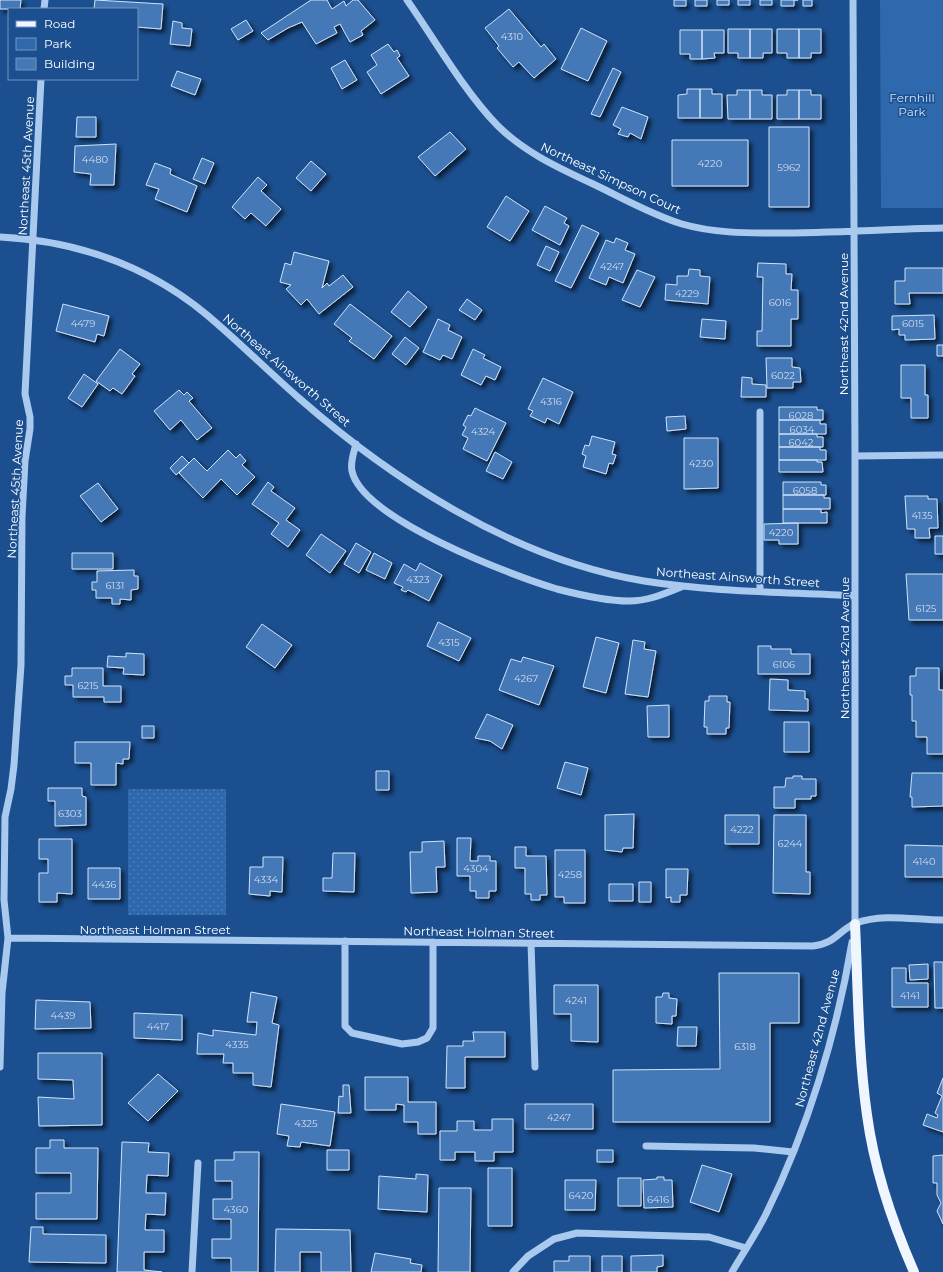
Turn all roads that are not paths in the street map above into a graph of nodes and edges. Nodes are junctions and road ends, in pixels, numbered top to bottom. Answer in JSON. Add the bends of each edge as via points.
{"nodes":[{"id":1,"x":408,"y":0,"type":"edge"},
{"id":2,"x":853,"y":0,"type":"edge"},
{"id":3,"x":40,"y":80,"type":"edge"},
{"id":4,"x":943,"y":228,"type":"edge"},
{"id":5,"x":854,"y":232,"type":"junction"},
{"id":6,"x":0,"y":237,"type":"edge"},
{"id":7,"x":34,"y":239,"type":"junction"},
{"id":8,"x":760,"y":412,"type":"dead end"},
{"id":9,"x":356,"y":444,"type":"junction"},
{"id":10,"x":943,"y":455,"type":"edge"},
{"id":11,"x":855,"y":456,"type":"junction"},
{"id":12,"x":682,"y":586,"type":"junction"},
{"id":13,"x":760,"y":591,"type":"junction"},
{"id":14,"x":855,"y":596,"type":"junction"},
{"id":15,"x":0,"y":809,"type":"edge"},
{"id":16,"x":5,"y":817,"type":"junction"},
{"id":17,"x":943,"y":920,"type":"edge"},
{"id":18,"x":855,"y":924,"type":"junction"},
{"id":19,"x":8,"y":938,"type":"junction"},
{"id":20,"x":345,"y":941,"type":"junction"},
{"id":21,"x":434,"y":942,"type":"junction"},
{"id":22,"x":531,"y":943,"type":"junction"},
{"id":23,"x":1,"y":993,"type":"edge"},
{"id":24,"x":0,"y":1067,"type":"edge"},
{"id":25,"x":535,"y":1067,"type":"dead end"},
{"id":26,"x":646,"y":1146,"type":"dead end"},
{"id":27,"x":794,"y":1152,"type":"junction"},
{"id":28,"x":198,"y":1163,"type":"dead end"},
{"id":29,"x":746,"y":1248,"type":"junction"},
{"id":30,"x":192,"y":1272,"type":"edge"},
{"id":31,"x":513,"y":1272,"type":"edge"},
{"id":32,"x":732,"y":1272,"type":"edge"},
{"id":33,"x":914,"y":1272,"type":"edge"}],
"edges":[{"from":1,"to":5,"type":"street","name":"Northeast Simpson Court","via":[[480,105],[498,126],[517,143],[553,165],[661,217],[684,224],[740,233]]},
{"from":2,"to":5,"type":"street","name":"Northeast 42nd Avenue"},
{"from":3,"to":7,"type":"street","name":"Northeast 45th Avenue"},
{"from":4,"to":5,"type":"street"},
{"from":5,"to":11,"type":"street","name":"Northeast 42nd Avenue"},
{"from":6,"to":7,"type":"street","name":"Northeast Ainsworth Street"},
{"from":7,"to":9,"type":"street","name":"Northeast Ainsworth Street","via":[[98,254],[158,281],[207,315],[302,401]]},
{"from":7,"to":16,"type":"street","name":"Northeast 45th Avenue","via":[[30,264],[25,394],[30,429],[25,461],[22,517],[21,665],[14,765]]},
{"from":8,"to":13,"type":"street"},
{"from":9,"to":12,"type":"street","name":"Northeast Ainsworth Street","via":[[418,488],[524,545],[578,565]]},
{"from":9,"to":12,"type":"street","via":[[352,471],[370,498],[414,529],[496,567],[558,589],[611,600],[651,599]]},
{"from":10,"to":11,"type":"street"},
{"from":11,"to":14,"type":"street","name":"Northeast 42nd Avenue"},
{"from":12,"to":13,"type":"street","name":"Northeast Ainsworth Street"},
{"from":13,"to":14,"type":"street","name":"Northeast Ainsworth Street"},
{"from":14,"to":18,"type":"street","name":"Northeast 42nd Avenue"},
{"from":15,"to":16,"type":"street"},
{"from":16,"to":19,"type":"street","name":"Northeast 45th Avenue","via":[[4,900]]},
{"from":17,"to":18,"type":"street","name":"Northeast Holman Street","via":[[879,918]]},
{"from":18,"to":22,"type":"street","name":"Northeast Holman Street","via":[[826,944],[813,946]]},
{"from":18,"to":27,"type":"street","name":"Northeast 42nd Avenue","via":[[845,986],[813,1099]]},
{"from":18,"to":33,"type":"main road","via":[[867,1116],[886,1195]]},
{"from":19,"to":20,"type":"street","name":"Northeast Holman Street"},
{"from":19,"to":23,"type":"street","name":"Northeast 45th Avenue"},
{"from":20,"to":21,"type":"street","name":"Northeast Holman Street"},
{"from":20,"to":21,"type":"street","via":[[345,1026],[352,1033],[402,1044],[427,1038],[433,1028]]},
{"from":21,"to":22,"type":"street","name":"Northeast Holman Street"},
{"from":22,"to":25,"type":"street"},
{"from":23,"to":24,"type":"street","name":"Northeast 45th Avenue"},
{"from":26,"to":27,"type":"street","via":[[754,1148]]},
{"from":27,"to":29,"type":"street","name":"Northeast 42nd Avenue","via":[[765,1216]]},
{"from":28,"to":30,"type":"street"},
{"from":29,"to":31,"type":"street","via":[[709,1237],[577,1233],[554,1239],[528,1256]]},
{"from":29,"to":32,"type":"street","name":"Northeast 42nd Avenue"}]}
